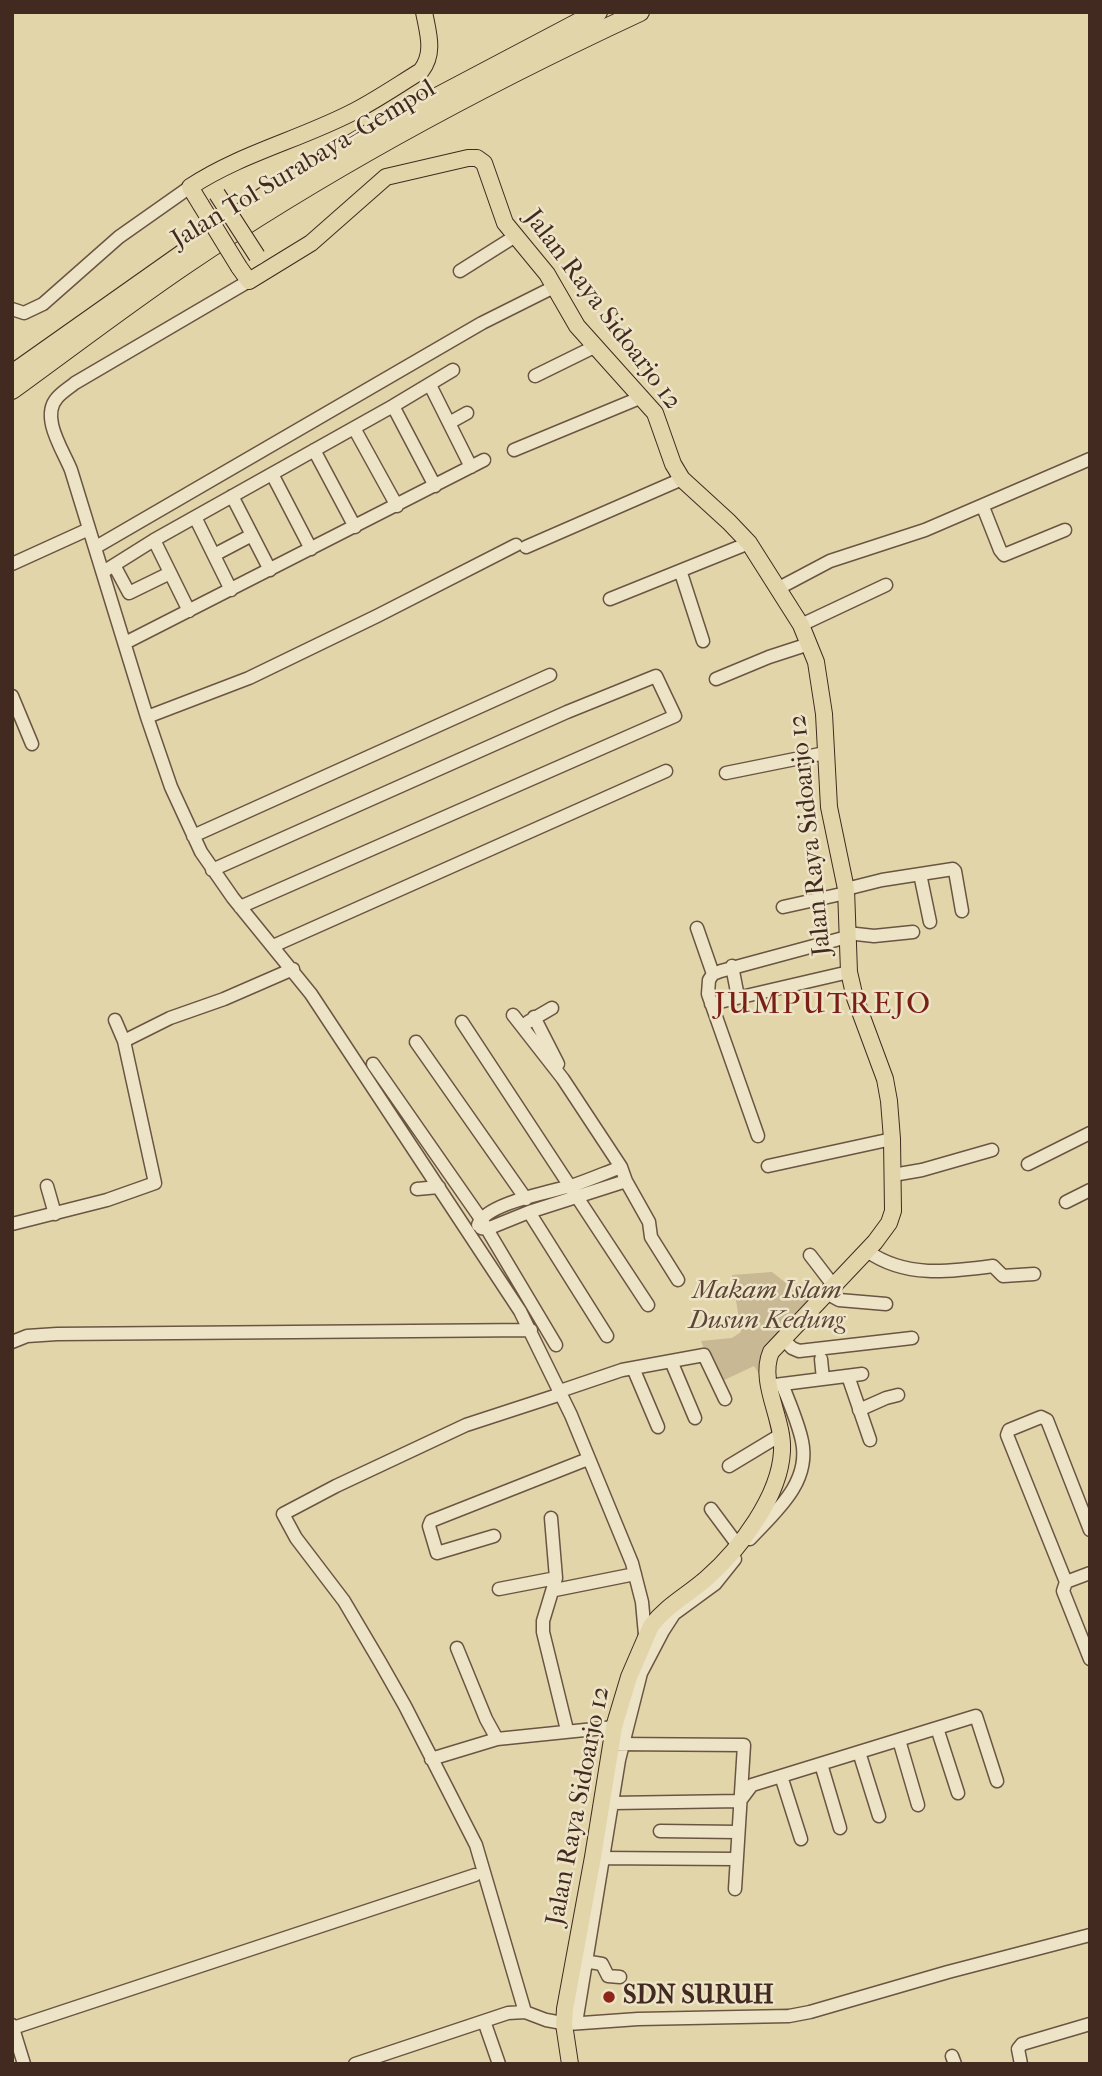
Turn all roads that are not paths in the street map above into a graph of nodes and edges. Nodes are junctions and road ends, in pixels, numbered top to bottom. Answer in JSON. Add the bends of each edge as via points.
{"nodes":[{"id":1,"x":424,"y":12,"type":"edge"},
{"id":2,"x":598,"y":12,"type":"edge"},
{"id":3,"x":640,"y":12,"type":"edge"},
{"id":4,"x":207,"y":176,"type":"junction"},
{"id":5,"x":190,"y":187,"type":"junction"},
{"id":6,"x":514,"y":237,"type":"junction"},
{"id":7,"x":262,"y":263,"type":"junction"},
{"id":8,"x":460,"y":271,"type":"dead end"},
{"id":9,"x":249,"y":281,"type":"junction"},
{"id":10,"x":554,"y":287,"type":"junction"},
{"id":11,"x":18,"y":311,"type":"edge"},
{"id":12,"x":12,"y":321,"type":"edge"},
{"id":13,"x":596,"y":346,"type":"junction"},
{"id":14,"x":453,"y":370,"type":"dead end"},
{"id":15,"x":12,"y":374,"type":"edge"},
{"id":16,"x":535,"y":376,"type":"dead end"},
{"id":17,"x":430,"y":385,"type":"junction"},
{"id":18,"x":12,"y":390,"type":"edge"},
{"id":19,"x":642,"y":397,"type":"junction"},
{"id":20,"x":393,"y":406,"type":"junction"},
{"id":21,"x":467,"y":413,"type":"dead end"},
{"id":22,"x":449,"y":424,"type":"junction"},
{"id":23,"x":354,"y":428,"type":"junction"},
{"id":24,"x":314,"y":450,"type":"junction"},
{"id":25,"x":514,"y":450,"type":"dead end"},
{"id":26,"x":1090,"y":459,"type":"edge"},
{"id":27,"x":484,"y":460,"type":"dead end"},
{"id":28,"x":471,"y":467,"type":"junction"},
{"id":29,"x":272,"y":474,"type":"junction"},
{"id":30,"x":682,"y":479,"type":"junction"},
{"id":31,"x":435,"y":486,"type":"junction"},
{"id":32,"x":232,"y":496,"type":"junction"},
{"id":33,"x":397,"y":506,"type":"junction"},
{"id":34,"x":983,"y":507,"type":"junction"},
{"id":35,"x":195,"y":517,"type":"junction"},
{"id":36,"x":355,"y":527,"type":"junction"},
{"id":37,"x":89,"y":529,"type":"junction"},
{"id":38,"x":1065,"y":530,"type":"dead end"},
{"id":39,"x":252,"y":534,"type":"junction"},
{"id":40,"x":154,"y":540,"type":"junction"},
{"id":41,"x":750,"y":543,"type":"junction"},
{"id":42,"x":96,"y":547,"type":"junction"},
{"id":43,"x":311,"y":549,"type":"junction"},
{"id":44,"x":214,"y":555,"type":"junction"},
{"id":45,"x":12,"y":564,"type":"edge"},
{"id":46,"x":109,"y":568,"type":"junction"},
{"id":47,"x":270,"y":570,"type":"junction"},
{"id":48,"x":170,"y":573,"type":"junction"},
{"id":49,"x":681,"y":573,"type":"junction"},
{"id":50,"x":784,"y":585,"type":"junction"},
{"id":51,"x":887,"y":585,"type":"dead end"},
{"id":52,"x":232,"y":590,"type":"junction"},
{"id":53,"x":610,"y":599,"type":"dead end"},
{"id":54,"x":189,"y":611,"type":"junction"},
{"id":55,"x":801,"y":625,"type":"junction"},
{"id":56,"x":703,"y":640,"type":"dead end"},
{"id":57,"x":125,"y":643,"type":"junction"},
{"id":58,"x":809,"y":644,"type":"junction"},
{"id":59,"x":550,"y":675,"type":"dead end"},
{"id":60,"x":716,"y":679,"type":"dead end"},
{"id":61,"x":13,"y":701,"type":"edge"},
{"id":62,"x":147,"y":717,"type":"junction"},
{"id":63,"x":32,"y":744,"type":"dead end"},
{"id":64,"x":825,"y":753,"type":"junction"},
{"id":65,"x":666,"y":771,"type":"dead end"},
{"id":66,"x":726,"y":773,"type":"dead end"},
{"id":67,"x":193,"y":836,"type":"junction"},
{"id":68,"x":212,"y":870,"type":"junction"},
{"id":69,"x":920,"y":874,"type":"junction"},
{"id":70,"x":851,"y":889,"type":"junction"},
{"id":71,"x":240,"y":907,"type":"junction"},
{"id":72,"x":783,"y":907,"type":"dead end"},
{"id":73,"x":962,"y":911,"type":"dead end"},
{"id":74,"x":930,"y":922,"type":"dead end"},
{"id":75,"x":697,"y":928,"type":"dead end"},
{"id":76,"x":913,"y":932,"type":"dead end"},
{"id":77,"x":850,"y":934,"type":"junction"},
{"id":78,"x":273,"y":947,"type":"junction"},
{"id":79,"x":732,"y":966,"type":"junction"},
{"id":80,"x":293,"y":970,"type":"junction"},
{"id":81,"x":849,"y":972,"type":"junction"},
{"id":82,"x":713,"y":974,"type":"junction"},
{"id":83,"x":738,"y":997,"type":"junction"},
{"id":84,"x":711,"y":1004,"type":"junction"},
{"id":85,"x":552,"y":1007,"type":"dead end"},
{"id":86,"x":534,"y":1017,"type":"junction"},
{"id":87,"x":115,"y":1020,"type":"dead end"},
{"id":88,"x":462,"y":1023,"type":"dead end"},
{"id":89,"x":124,"y":1041,"type":"junction"},
{"id":90,"x":416,"y":1042,"type":"dead end"},
{"id":91,"x":373,"y":1064,"type":"dead end"},
{"id":92,"x":563,"y":1079,"type":"junction"},
{"id":93,"x":1090,"y":1133,"type":"edge"},
{"id":94,"x":758,"y":1136,"type":"dead end"},
{"id":95,"x":892,"y":1139,"type":"junction"},
{"id":96,"x":992,"y":1150,"type":"dead end"},
{"id":97,"x":1028,"y":1164,"type":"dead end"},
{"id":98,"x":768,"y":1166,"type":"dead end"},
{"id":99,"x":621,"y":1167,"type":"junction"},
{"id":100,"x":898,"y":1174,"type":"junction"},
{"id":101,"x":626,"y":1181,"type":"junction"},
{"id":102,"x":47,"y":1186,"type":"dead end"},
{"id":103,"x":439,"y":1187,"type":"junction"},
{"id":104,"x":417,"y":1189,"type":"dead end"},
{"id":105,"x":1090,"y":1190,"type":"edge"},
{"id":106,"x":574,"y":1192,"type":"junction"},
{"id":107,"x":1066,"y":1202,"type":"dead end"},
{"id":108,"x":527,"y":1205,"type":"junction"},
{"id":109,"x":55,"y":1214,"type":"junction"},
{"id":110,"x":12,"y":1224,"type":"edge"},
{"id":111,"x":479,"y":1228,"type":"junction"},
{"id":112,"x":870,"y":1253,"type":"junction"},
{"id":113,"x":810,"y":1255,"type":"dead end"},
{"id":114,"x":1034,"y":1274,"type":"dead end"},
{"id":115,"x":678,"y":1280,"type":"dead end"},
{"id":116,"x":831,"y":1294,"type":"junction"},
{"id":117,"x":886,"y":1304,"type":"dead end"},
{"id":118,"x":648,"y":1305,"type":"dead end"},
{"id":119,"x":531,"y":1330,"type":"junction"},
{"id":120,"x":607,"y":1336,"type":"dead end"},
{"id":121,"x":912,"y":1338,"type":"dead end"},
{"id":122,"x":12,"y":1342,"type":"edge"},
{"id":123,"x":786,"y":1342,"type":"junction"},
{"id":124,"x":556,"y":1345,"type":"dead end"},
{"id":125,"x":821,"y":1359,"type":"dead end"},
{"id":126,"x":671,"y":1362,"type":"junction"},
{"id":127,"x":633,"y":1368,"type":"junction"},
{"id":128,"x":862,"y":1374,"type":"dead end"},
{"id":129,"x":848,"y":1376,"type":"junction"},
{"id":130,"x":823,"y":1379,"type":"junction"},
{"id":131,"x":776,"y":1384,"type":"junction"},
{"id":132,"x":560,"y":1392,"type":"junction"},
{"id":133,"x":898,"y":1395,"type":"dead end"},
{"id":134,"x":725,"y":1399,"type":"dead end"},
{"id":135,"x":859,"y":1410,"type":"junction"},
{"id":136,"x":695,"y":1418,"type":"dead end"},
{"id":137,"x":658,"y":1427,"type":"dead end"},
{"id":138,"x":782,"y":1434,"type":"junction"},
{"id":139,"x":870,"y":1440,"type":"dead end"},
{"id":140,"x":588,"y":1459,"type":"junction"},
{"id":141,"x":729,"y":1466,"type":"dead end"},
{"id":142,"x":710,"y":1509,"type":"dead end"},
{"id":143,"x":551,"y":1518,"type":"dead end"},
{"id":144,"x":1090,"y":1530,"type":"edge"},
{"id":145,"x":494,"y":1536,"type":"dead end"},
{"id":146,"x":737,"y":1544,"type":"junction"},
{"id":147,"x":1090,"y":1573,"type":"edge"},
{"id":148,"x":635,"y":1574,"type":"junction"},
{"id":149,"x":1066,"y":1582,"type":"junction"},
{"id":150,"x":555,"y":1584,"type":"junction"},
{"id":151,"x":499,"y":1589,"type":"dead end"},
{"id":152,"x":692,"y":1595,"type":"junction"},
{"id":153,"x":645,"y":1639,"type":"junction"},
{"id":154,"x":457,"y":1648,"type":"dead end"},
{"id":155,"x":1090,"y":1659,"type":"edge"},
{"id":156,"x":614,"y":1727,"type":"junction"},
{"id":157,"x":937,"y":1728,"type":"junction"},
{"id":158,"x":567,"y":1730,"type":"junction"},
{"id":159,"x":497,"y":1739,"type":"junction"},
{"id":160,"x":899,"y":1740,"type":"junction"},
{"id":161,"x":616,"y":1744,"type":"junction"},
{"id":162,"x":859,"y":1752,"type":"junction"},
{"id":163,"x":431,"y":1759,"type":"junction"},
{"id":164,"x":821,"y":1764,"type":"junction"},
{"id":165,"x":781,"y":1776,"type":"junction"},
{"id":166,"x":997,"y":1781,"type":"dead end"},
{"id":167,"x":958,"y":1793,"type":"dead end"},
{"id":168,"x":740,"y":1801,"type":"junction"},
{"id":169,"x":612,"y":1803,"type":"junction"},
{"id":170,"x":918,"y":1805,"type":"dead end"},
{"id":171,"x":880,"y":1816,"type":"dead end"},
{"id":172,"x":840,"y":1828,"type":"dead end"},
{"id":173,"x":660,"y":1831,"type":"dead end"},
{"id":174,"x":737,"y":1832,"type":"junction"},
{"id":175,"x":801,"y":1839,"type":"dead end"},
{"id":176,"x":599,"y":1858,"type":"junction"},
{"id":177,"x":736,"y":1858,"type":"junction"},
{"id":178,"x":475,"y":1875,"type":"dead end"},
{"id":179,"x":735,"y":1889,"type":"dead end"},
{"id":180,"x":1090,"y":1935,"type":"edge"},
{"id":181,"x":581,"y":1960,"type":"junction"},
{"id":182,"x":620,"y":1977,"type":"dead end"},
{"id":183,"x":525,"y":2012,"type":"junction"},
{"id":184,"x":484,"y":2021,"type":"junction"},
{"id":185,"x":570,"y":2024,"type":"junction"},
{"id":186,"x":1090,"y":2024,"type":"edge"},
{"id":187,"x":13,"y":2026,"type":"edge"},
{"id":188,"x":24,"y":2064,"type":"edge"},
{"id":189,"x":355,"y":2064,"type":"edge"},
{"id":190,"x":499,"y":2064,"type":"edge"},
{"id":191,"x":570,"y":2064,"type":"edge"},
{"id":192,"x":1021,"y":2064,"type":"edge"}],
"edges":[{"from":1,"to":4,"type":"main road","via":[[430,48],[421,71],[351,113]]},
{"from":2,"to":15,"type":"highway","name":"Jalan Tol Surabaya–Gempol","via":[[378,128],[267,194]]},
{"from":3,"to":18,"type":"highway","name":"Jalan Tol Surabaya–Gempol","via":[[399,135],[299,194],[185,265]]},
{"from":4,"to":5,"type":"main road"},
{"from":4,"to":7,"type":"main road","bridge":true},
{"from":5,"to":9,"type":"main road","bridge":true},
{"from":5,"to":11,"type":"street","via":[[119,237],[43,304]]},
{"from":6,"to":7,"type":"main road","name":"Jalan Raya Sidoarjo 12","via":[[487,167],[477,158],[468,158],[386,177],[311,243]]},
{"from":6,"to":8,"type":"street"},
{"from":6,"to":10,"type":"main road","name":"Jalan Raya Sidoarjo 12"},
{"from":7,"to":9,"type":"main road","name":"Jalan Raya Sidoarjo 12"},
{"from":9,"to":37,"type":"street","via":[[103,365],[57,397],[51,423]]},
{"from":10,"to":13,"type":"main road","name":"Jalan Raya Sidoarjo 12","via":[[577,326]]},
{"from":10,"to":42,"type":"street","via":[[471,329]]},
{"from":11,"to":12,"type":"street"},
{"from":13,"to":16,"type":"street"},
{"from":13,"to":19,"type":"main road","name":"Jalan Raya Sidoarjo 12"},
{"from":14,"to":17,"type":"street"},
{"from":17,"to":20,"type":"street"},
{"from":17,"to":22,"type":"street"},
{"from":19,"to":25,"type":"street"},
{"from":19,"to":30,"type":"main road","name":"Jalan Raya Sidoarjo 12","via":[[659,420]]},
{"from":20,"to":23,"type":"street"},
{"from":20,"to":31,"type":"street"},
{"from":21,"to":22,"type":"street"},
{"from":22,"to":28,"type":"street"},
{"from":23,"to":24,"type":"street"},
{"from":23,"to":33,"type":"street"},
{"from":24,"to":29,"type":"street"},
{"from":24,"to":36,"type":"street"},
{"from":26,"to":34,"type":"street"},
{"from":27,"to":28,"type":"street"},
{"from":28,"to":31,"type":"street"},
{"from":29,"to":32,"type":"street"},
{"from":29,"to":43,"type":"street"},
{"from":30,"to":41,"type":"main road","name":"Jalan Raya Sidoarjo 12"},
{"from":30,"to":62,"type":"street","via":[[521,546],[249,678]]},
{"from":31,"to":33,"type":"street"},
{"from":32,"to":35,"type":"street"},
{"from":32,"to":39,"type":"street"},
{"from":33,"to":36,"type":"street"},
{"from":34,"to":38,"type":"street","via":[[1004,555]]},
{"from":34,"to":50,"type":"street","via":[[844,555]]},
{"from":35,"to":40,"type":"street"},
{"from":35,"to":44,"type":"street"},
{"from":36,"to":43,"type":"street"},
{"from":37,"to":42,"type":"street"},
{"from":37,"to":45,"type":"street"},
{"from":39,"to":44,"type":"street"},
{"from":39,"to":47,"type":"street"},
{"from":40,"to":46,"type":"street"},
{"from":40,"to":48,"type":"street"},
{"from":41,"to":49,"type":"street"},
{"from":41,"to":50,"type":"main road","name":"Jalan Raya Sidoarjo 12"},
{"from":42,"to":46,"type":"street"},
{"from":43,"to":47,"type":"street"},
{"from":44,"to":52,"type":"street"},
{"from":46,"to":48,"type":"street","via":[[129,593]]},
{"from":46,"to":57,"type":"street"},
{"from":47,"to":52,"type":"street"},
{"from":48,"to":54,"type":"street"},
{"from":49,"to":53,"type":"street"},
{"from":49,"to":56,"type":"street"},
{"from":50,"to":55,"type":"main road","name":"Jalan Raya Sidoarjo 12"},
{"from":51,"to":55,"type":"street"},
{"from":52,"to":54,"type":"street"},
{"from":54,"to":57,"type":"street"},
{"from":55,"to":58,"type":"main road","name":"Jalan Raya Sidoarjo 12"},
{"from":57,"to":62,"type":"street"},
{"from":58,"to":60,"type":"street"},
{"from":58,"to":64,"type":"main road","name":"Jalan Raya Sidoarjo 12","via":[[820,684]]},
{"from":59,"to":67,"type":"street"},
{"from":61,"to":63,"type":"street"},
{"from":62,"to":67,"type":"street"},
{"from":64,"to":66,"type":"street"},
{"from":64,"to":70,"type":"main road","name":"Jalan Raya Sidoarjo 12","via":[[832,822]]},
{"from":65,"to":78,"type":"street"},
{"from":67,"to":68,"type":"street"},
{"from":68,"to":71,"type":"street"},
{"from":68,"to":71,"type":"street","via":[[656,676],[675,716]]},
{"from":69,"to":70,"type":"street"},
{"from":69,"to":73,"type":"street","via":[[954,869]]},
{"from":69,"to":74,"type":"street"},
{"from":70,"to":72,"type":"street"},
{"from":70,"to":77,"type":"main road","name":"Jalan Raya Sidoarjo 12"},
{"from":71,"to":78,"type":"street"},
{"from":75,"to":82,"type":"street"},
{"from":76,"to":77,"type":"street"},
{"from":77,"to":79,"type":"street"},
{"from":77,"to":81,"type":"main road","name":"Jalan Raya Sidoarjo 12"},
{"from":78,"to":80,"type":"street"},
{"from":79,"to":82,"type":"street"},
{"from":79,"to":83,"type":"street"},
{"from":80,"to":89,"type":"street"},
{"from":80,"to":103,"type":"street"},
{"from":81,"to":83,"type":"street"},
{"from":81,"to":95,"type":"main road","name":"Jalan Raya Sidoarjo 12","via":[[888,1091]]},
{"from":82,"to":84,"type":"street","via":[[707,985]]},
{"from":83,"to":84,"type":"street"},
{"from":84,"to":94,"type":"street"},
{"from":85,"to":86,"type":"street"},
{"from":86,"to":92,"type":"street"},
{"from":86,"to":92,"type":"street","via":[[517,1020]]},
{"from":87,"to":89,"type":"street"},
{"from":88,"to":106,"type":"street"},
{"from":89,"to":109,"type":"street","via":[[155,1183]]},
{"from":90,"to":108,"type":"street"},
{"from":91,"to":111,"type":"street"},
{"from":92,"to":99,"type":"street"},
{"from":93,"to":97,"type":"street"},
{"from":95,"to":98,"type":"street"},
{"from":95,"to":100,"type":"main road","name":"Jalan Raya Sidoarjo 12"},
{"from":96,"to":100,"type":"street"},
{"from":99,"to":101,"type":"street"},
{"from":99,"to":106,"type":"street"},
{"from":100,"to":112,"type":"main road","name":"Jalan Raya Sidoarjo 12","via":[[891,1217]]},
{"from":101,"to":106,"type":"street"},
{"from":101,"to":115,"type":"street","via":[[649,1222],[651,1237]]},
{"from":102,"to":109,"type":"street"},
{"from":103,"to":104,"type":"street"},
{"from":103,"to":111,"type":"street"},
{"from":105,"to":107,"type":"street"},
{"from":106,"to":108,"type":"street"},
{"from":106,"to":118,"type":"street"},
{"from":108,"to":111,"type":"street"},
{"from":108,"to":120,"type":"street"},
{"from":109,"to":110,"type":"street"},
{"from":111,"to":119,"type":"street"},
{"from":111,"to":124,"type":"street"},
{"from":112,"to":114,"type":"street","via":[[906,1269],[942,1272],[993,1266],[1003,1276]]},
{"from":112,"to":116,"type":"main road","name":"Jalan Raya Sidoarjo 12"},
{"from":113,"to":116,"type":"street"},
{"from":116,"to":117,"type":"street"},
{"from":116,"to":123,"type":"main road","name":"Jalan Raya Sidoarjo 12"},
{"from":119,"to":122,"type":"street","via":[[57,1334]]},
{"from":119,"to":132,"type":"street"},
{"from":121,"to":123,"type":"street","via":[[799,1350]]},
{"from":123,"to":131,"type":"main road","name":"Jalan Raya Sidoarjo 12","via":[[766,1368]]},
{"from":125,"to":130,"type":"street"},
{"from":126,"to":127,"type":"street"},
{"from":126,"to":134,"type":"street","via":[[705,1355]]},
{"from":126,"to":136,"type":"street"},
{"from":127,"to":132,"type":"street"},
{"from":127,"to":137,"type":"street"},
{"from":128,"to":129,"type":"street"},
{"from":129,"to":130,"type":"street"},
{"from":129,"to":135,"type":"street"},
{"from":130,"to":131,"type":"street"},
{"from":131,"to":138,"type":"main road","name":"Jalan Raya Sidoarjo 12"},
{"from":131,"to":152,"type":"street","via":[[802,1442],[799,1477],[781,1506],[715,1584]]},
{"from":132,"to":140,"type":"street"},
{"from":132,"to":163,"type":"street","via":[[458,1428],[283,1514],[357,1623]]},
{"from":133,"to":135,"type":"street"},
{"from":135,"to":139,"type":"street"},
{"from":138,"to":141,"type":"street"},
{"from":138,"to":146,"type":"main road","name":"Jalan Raya Sidoarjo 12","via":[[773,1492]]},
{"from":140,"to":145,"type":"street","via":[[429,1523],[437,1553]]},
{"from":140,"to":148,"type":"street"},
{"from":142,"to":146,"type":"street"},
{"from":143,"to":150,"type":"street"},
{"from":144,"to":149,"type":"street","via":[[1047,1420],[1041,1417],[1009,1430],[1007,1435]]},
{"from":146,"to":152,"type":"main road","name":"Jalan Raya Sidoarjo 12"},
{"from":147,"to":149,"type":"street"},
{"from":148,"to":150,"type":"street"},
{"from":148,"to":153,"type":"street"},
{"from":149,"to":155,"type":"street","via":[[1063,1591]]},
{"from":150,"to":151,"type":"street"},
{"from":150,"to":158,"type":"street","via":[[543,1632]]},
{"from":152,"to":153,"type":"main road","name":"Jalan Raya Sidoarjo 12","via":[[664,1609]]},
{"from":152,"to":161,"type":"street","via":[[674,1614],[647,1659]]},
{"from":153,"to":156,"type":"main road","name":"Jalan Raya Sidoarjo 12"},
{"from":154,"to":159,"type":"street"},
{"from":156,"to":158,"type":"street"},
{"from":156,"to":161,"type":"main road","name":"Jalan Raya Sidoarjo 12"},
{"from":157,"to":160,"type":"street"},
{"from":157,"to":166,"type":"street","via":[[976,1716]]},
{"from":157,"to":167,"type":"street"},
{"from":158,"to":159,"type":"street"},
{"from":159,"to":163,"type":"street"},
{"from":160,"to":162,"type":"street"},
{"from":160,"to":170,"type":"street"},
{"from":161,"to":168,"type":"street","via":[[742,1744]]},
{"from":161,"to":169,"type":"street"},
{"from":161,"to":176,"type":"main road","name":"Jalan Raya Sidoarjo 12"},
{"from":162,"to":164,"type":"street"},
{"from":162,"to":171,"type":"street"},
{"from":163,"to":183,"type":"street","via":[[476,1845]]},
{"from":164,"to":165,"type":"street"},
{"from":164,"to":172,"type":"street"},
{"from":165,"to":168,"type":"street","via":[[752,1785]]},
{"from":165,"to":175,"type":"street"},
{"from":168,"to":169,"type":"street"},
{"from":168,"to":174,"type":"street"},
{"from":169,"to":176,"type":"street"},
{"from":173,"to":174,"type":"street"},
{"from":174,"to":177,"type":"street"},
{"from":176,"to":177,"type":"street"},
{"from":176,"to":181,"type":"main road","name":"Jalan Raya Sidoarjo 12"},
{"from":177,"to":179,"type":"street"},
{"from":178,"to":187,"type":"street"},
{"from":180,"to":185,"type":"street","via":[[789,2016]]},
{"from":181,"to":182,"type":"street","via":[[602,1964],[608,1976]]},
{"from":181,"to":185,"type":"main road","name":"Jalan Raya Sidoarjo 12"},
{"from":183,"to":184,"type":"street"},
{"from":183,"to":185,"type":"street"},
{"from":184,"to":189,"type":"street"},
{"from":184,"to":190,"type":"street"},
{"from":185,"to":191,"type":"main road","name":"Jalan Raya Sidoarjo 12"},
{"from":186,"to":192,"type":"street","via":[[1022,2044],[1018,2049]]},
{"from":187,"to":188,"type":"street"}]}
